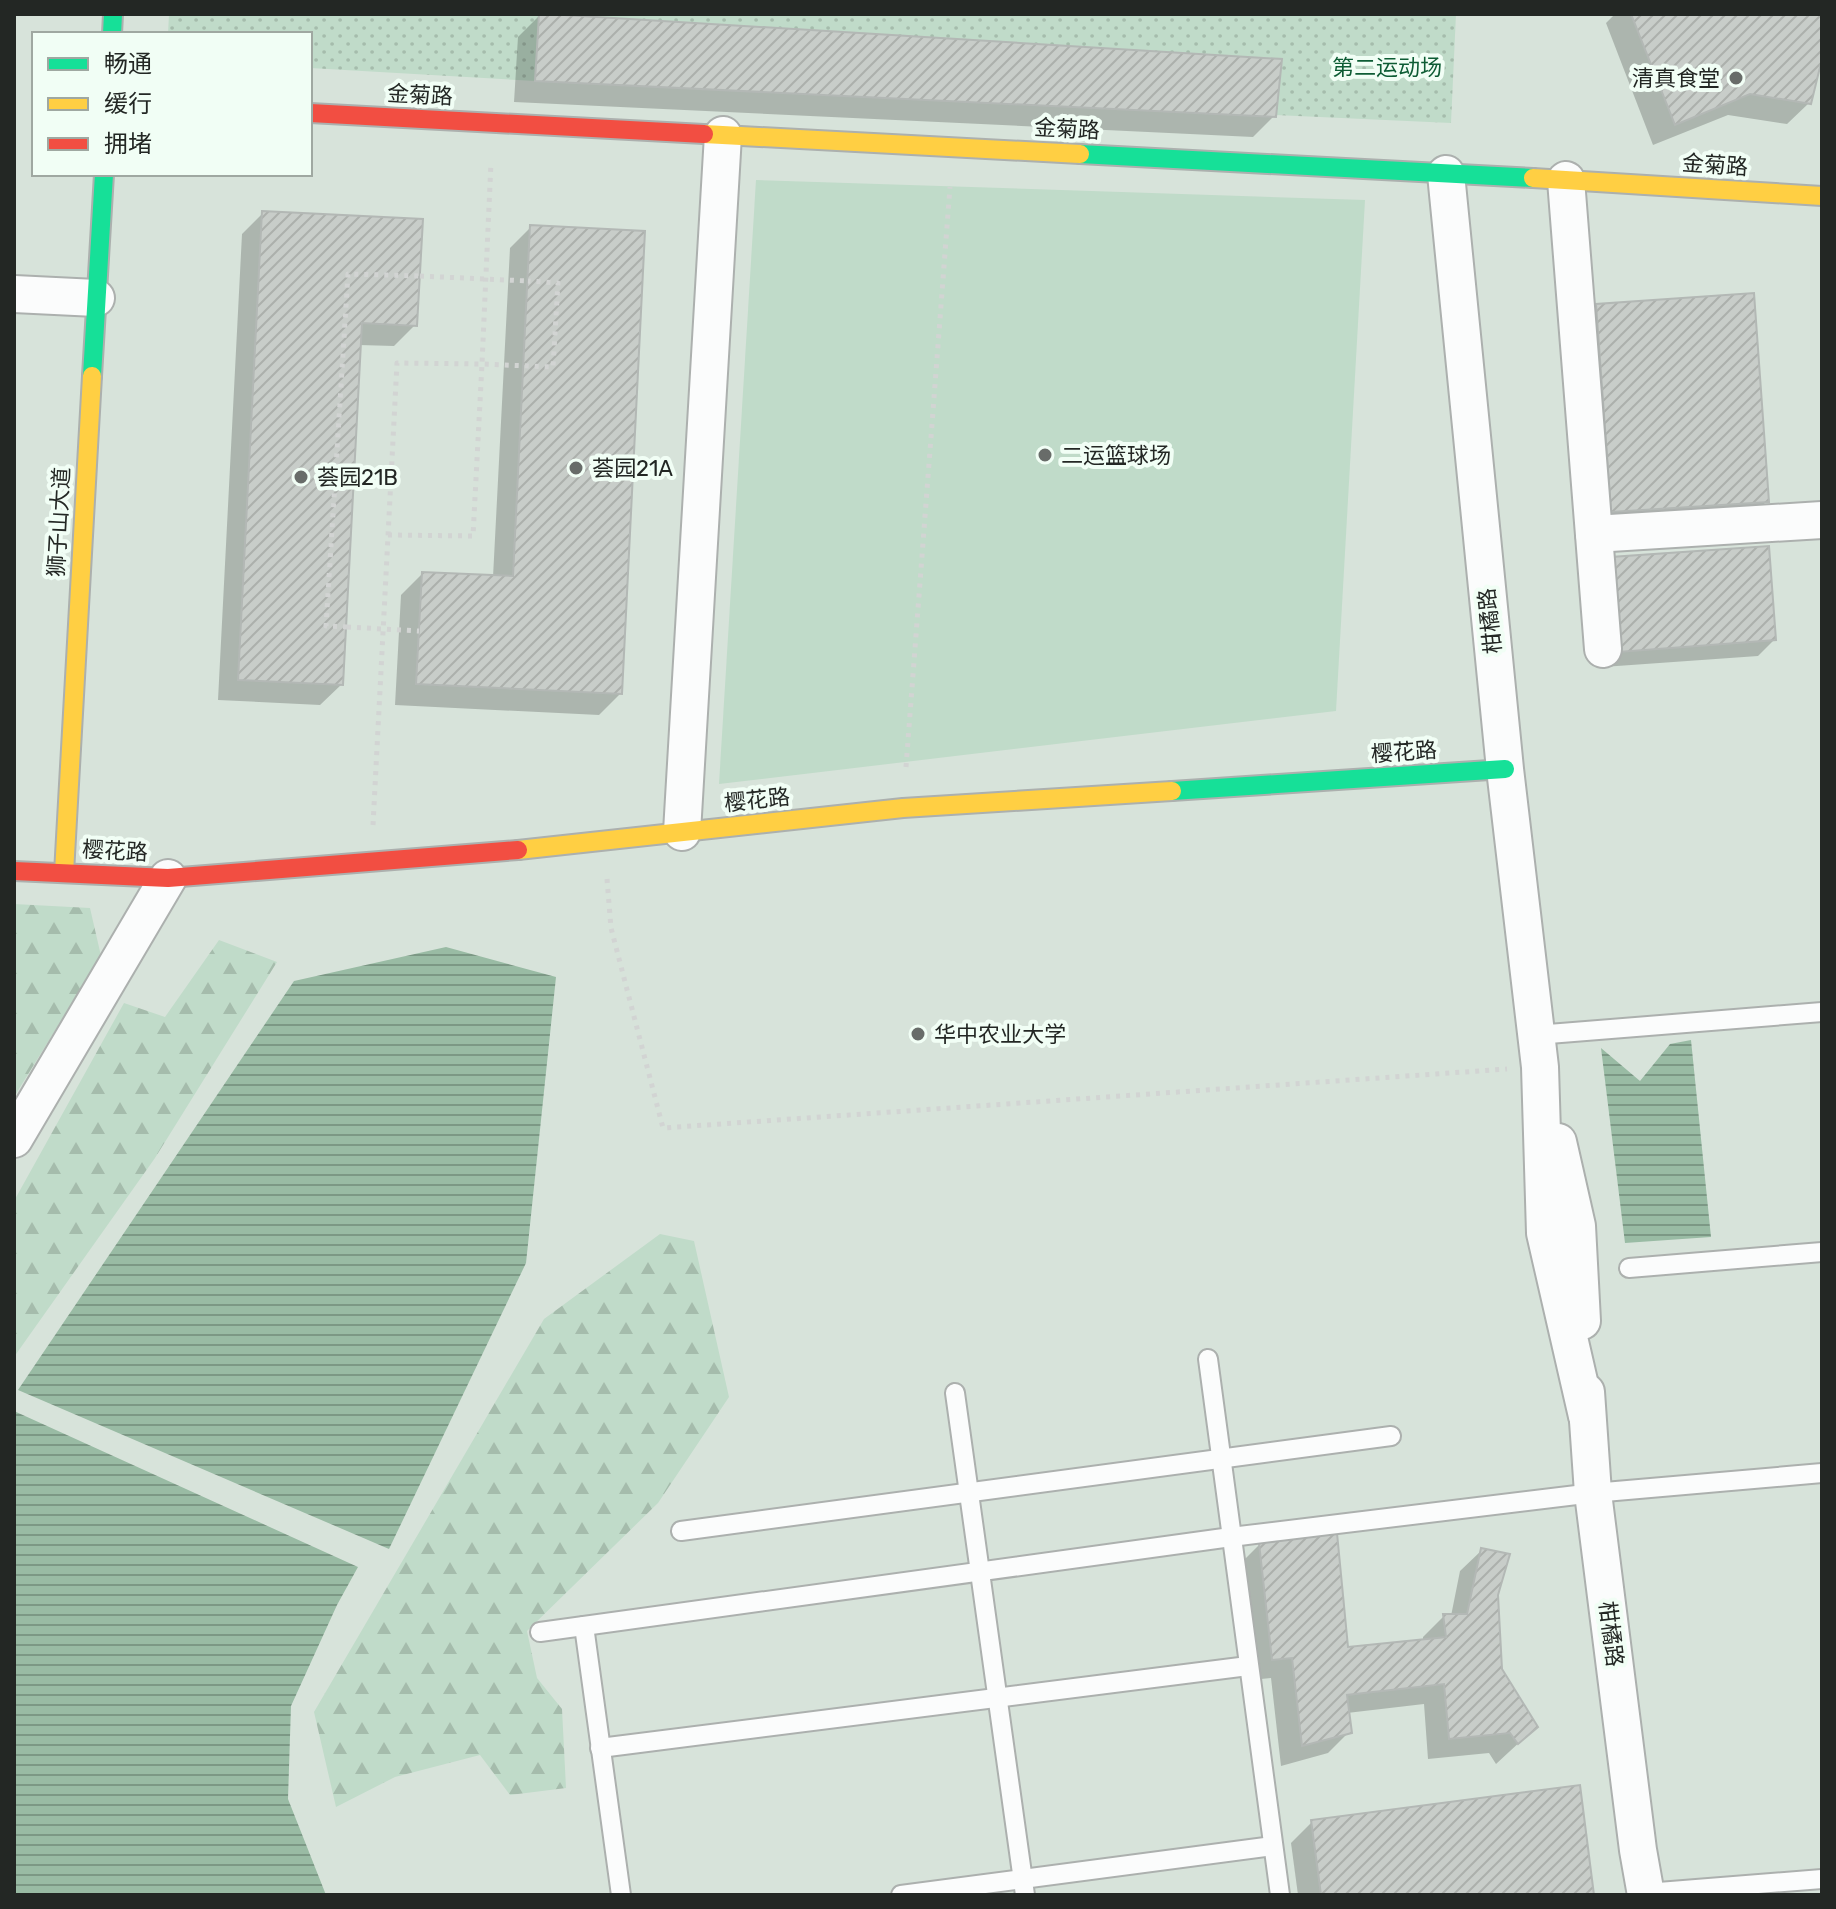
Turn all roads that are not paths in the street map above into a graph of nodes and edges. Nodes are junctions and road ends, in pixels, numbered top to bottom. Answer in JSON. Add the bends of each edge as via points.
{"nodes":[{"id":1,"x":312,"y":113,"type":"edge"},
{"id":2,"x":723,"y":135,"type":"junction"},
{"id":3,"x":1446,"y":174,"type":"junction"},
{"id":4,"x":104,"y":176,"type":"edge"},
{"id":5,"x":1566,"y":180,"type":"junction"},
{"id":6,"x":1822,"y":196,"type":"edge"},
{"id":7,"x":14,"y":294,"type":"edge"},
{"id":8,"x":96,"y":298,"type":"junction"},
{"id":9,"x":1822,"y":520,"type":"edge"},
{"id":10,"x":1594,"y":534,"type":"junction"},
{"id":11,"x":1603,"y":649,"type":"dead end"},
{"id":12,"x":1505,"y":769,"type":"junction"},
{"id":13,"x":682,"y":832,"type":"junction"},
{"id":14,"x":14,"y":871,"type":"edge"},
{"id":15,"x":64,"y":873,"type":"junction"},
{"id":16,"x":168,"y":878,"type":"junction"},
{"id":17,"x":1822,"y":1012,"type":"edge"},
{"id":18,"x":1538,"y":1051,"type":"junction"},
{"id":19,"x":14,"y":1139,"type":"edge"},
{"id":20,"x":1822,"y":1252,"type":"edge"},
{"id":21,"x":1629,"y":1268,"type":"dead end"},
{"id":22,"x":1208,"y":1359,"type":"dead end"},
{"id":23,"x":955,"y":1393,"type":"dead end"},
{"id":24,"x":1391,"y":1436,"type":"dead end"},
{"id":25,"x":1221,"y":1458,"type":"junction"},
{"id":26,"x":1822,"y":1473,"type":"edge"},
{"id":27,"x":970,"y":1493,"type":"junction"},
{"id":28,"x":1593,"y":1493,"type":"junction"},
{"id":29,"x":681,"y":1531,"type":"dead end"},
{"id":30,"x":1231,"y":1537,"type":"junction"},
{"id":31,"x":981,"y":1572,"type":"junction"},
{"id":32,"x":584,"y":1626,"type":"junction"},
{"id":33,"x":540,"y":1632,"type":"dead end"},
{"id":34,"x":1248,"y":1666,"type":"junction"},
{"id":35,"x":999,"y":1699,"type":"junction"},
{"id":36,"x":600,"y":1748,"type":"junction"},
{"id":37,"x":1273,"y":1846,"type":"junction"},
{"id":38,"x":1822,"y":1879,"type":"edge"},
{"id":39,"x":1024,"y":1886,"type":"edge"},
{"id":40,"x":1644,"y":1894,"type":"edge"},
{"id":41,"x":621,"y":1895,"type":"edge"},
{"id":42,"x":901,"y":1895,"type":"edge"},
{"id":43,"x":1280,"y":1895,"type":"edge"}],
"edges":[{"from":1,"to":2,"type":"street","name":"金菊路"},
{"from":2,"to":3,"type":"street","name":"金菊路"},
{"from":2,"to":13,"type":"street"},
{"from":3,"to":5,"type":"street","name":"金菊路"},
{"from":3,"to":12,"type":"street","name":"柑橘路"},
{"from":4,"to":8,"type":"street","name":"狮子山大道"},
{"from":5,"to":6,"type":"street","name":"金菊路"},
{"from":5,"to":10,"type":"street"},
{"from":7,"to":8,"type":"street"},
{"from":8,"to":15,"type":"street","name":"狮子山大道"},
{"from":9,"to":10,"type":"street"},
{"from":10,"to":11,"type":"street"},
{"from":12,"to":13,"type":"street","name":"樱花路","via":[[903,808]]},
{"from":12,"to":18,"type":"street","name":"柑橘路"},
{"from":13,"to":16,"type":"street","name":"樱花路"},
{"from":14,"to":15,"type":"street","name":"樱花路"},
{"from":15,"to":16,"type":"street","name":"樱花路"},
{"from":16,"to":19,"type":"street"},
{"from":17,"to":18,"type":"lane"},
{"from":18,"to":28,"type":"street","name":"柑橘路","via":[[1577,1226]]},
{"from":20,"to":21,"type":"lane"},
{"from":22,"to":25,"type":"lane"},
{"from":23,"to":27,"type":"lane"},
{"from":24,"to":25,"type":"lane"},
{"from":25,"to":27,"type":"lane"},
{"from":25,"to":30,"type":"lane"},
{"from":26,"to":28,"type":"lane"},
{"from":27,"to":29,"type":"lane"},
{"from":27,"to":31,"type":"lane"},
{"from":28,"to":30,"type":"lane"},
{"from":28,"to":40,"type":"street","name":"柑橘路"},
{"from":30,"to":31,"type":"lane"},
{"from":30,"to":34,"type":"lane"},
{"from":31,"to":32,"type":"lane"},
{"from":31,"to":35,"type":"lane"},
{"from":32,"to":33,"type":"lane"},
{"from":32,"to":36,"type":"lane"},
{"from":34,"to":35,"type":"lane"},
{"from":34,"to":37,"type":"lane"},
{"from":35,"to":36,"type":"lane"},
{"from":35,"to":39,"type":"lane"},
{"from":36,"to":41,"type":"lane"},
{"from":37,"to":39,"type":"lane"},
{"from":37,"to":43,"type":"lane"},
{"from":38,"to":40,"type":"lane"},
{"from":39,"to":42,"type":"lane"}]}
